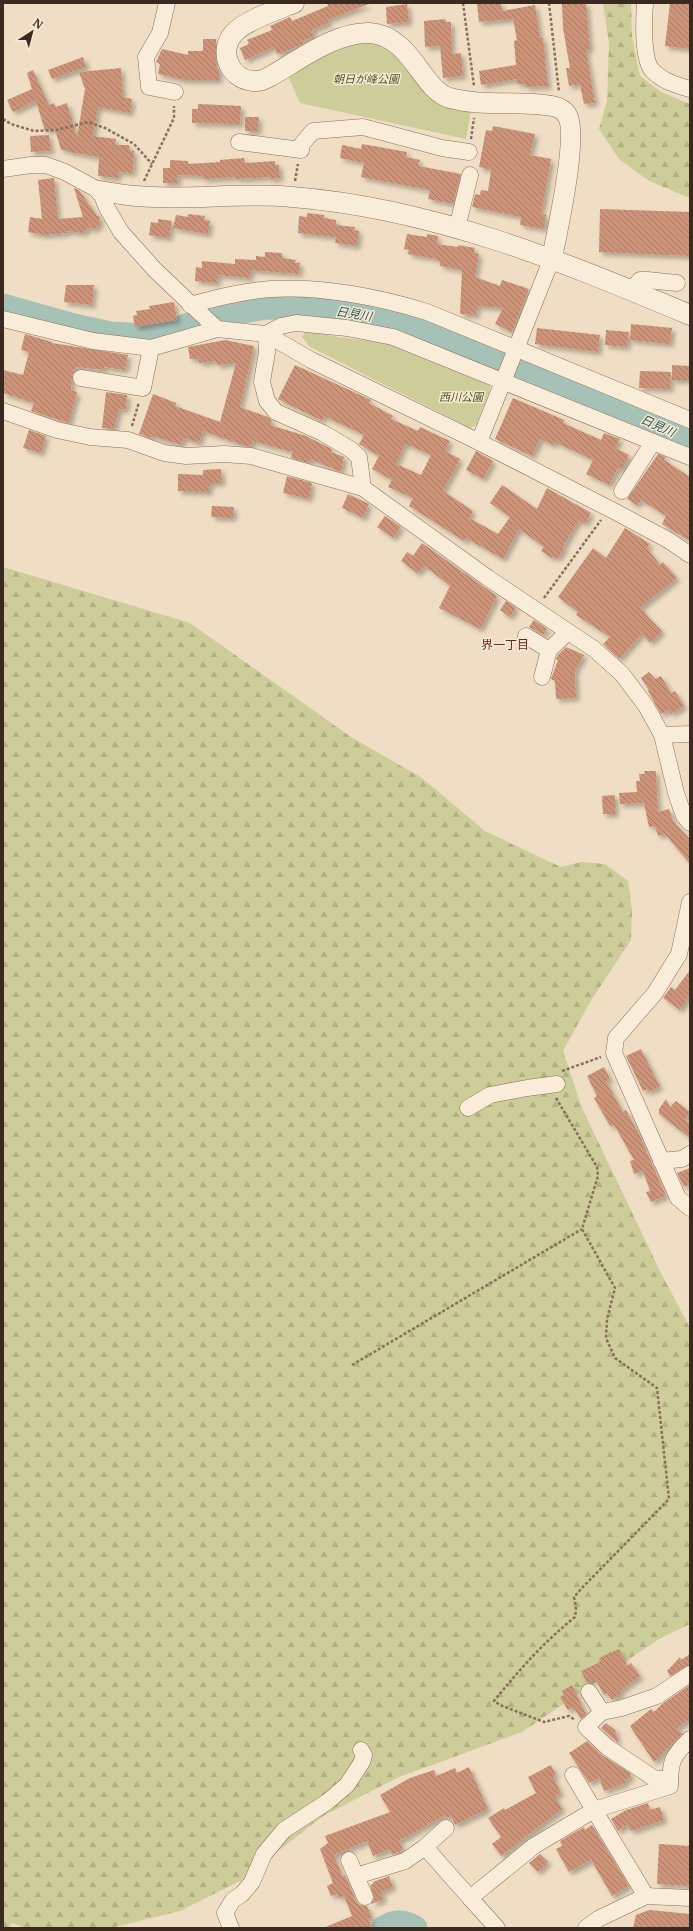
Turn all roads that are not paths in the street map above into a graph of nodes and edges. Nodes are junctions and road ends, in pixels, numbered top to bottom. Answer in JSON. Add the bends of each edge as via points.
{"nodes":[{"id":1,"x":167,"y":3,"type":"edge"},
{"id":2,"x":294,"y":3,"type":"edge"},
{"id":3,"x":645,"y":3,"type":"edge"},
{"id":4,"x":690,"y":89,"type":"edge"},
{"id":5,"x":175,"y":92,"type":"road end"},
{"id":6,"x":239,"y":142,"type":"dead end"},
{"id":7,"x":469,"y":152,"type":"dead end"},
{"id":8,"x":3,"y":169,"type":"edge"},
{"id":9,"x":470,"y":175,"type":"dead end"},
{"id":10,"x":100,"y":191,"type":"junction"},
{"id":11,"x":457,"y":228,"type":"junction"},
{"id":12,"x":552,"y":258,"type":"junction"},
{"id":13,"x":677,"y":283,"type":"dead end"},
{"id":14,"x":632,"y":290,"type":"junction"},
{"id":15,"x":190,"y":305,"type":"junction"},
{"id":16,"x":690,"y":315,"type":"edge"},
{"id":17,"x":3,"y":320,"type":"edge"},
{"id":18,"x":217,"y":329,"type":"junction"},
{"id":19,"x":266,"y":334,"type":"junction"},
{"id":20,"x":151,"y":348,"type":"junction"},
{"id":21,"x":516,"y":348,"type":"junction"},
{"id":22,"x":81,"y":378,"type":"dead end"},
{"id":23,"x":503,"y":382,"type":"junction"},
{"id":24,"x":3,"y":412,"type":"edge"},
{"id":25,"x":690,"y":420,"type":"edge"},
{"id":26,"x":479,"y":442,"type":"junction"},
{"id":27,"x":653,"y":442,"type":"junction"},
{"id":28,"x":690,"y":457,"type":"edge"},
{"id":29,"x":363,"y":488,"type":"junction"},
{"id":30,"x":622,"y":491,"type":"dead end"},
{"id":31,"x":690,"y":555,"type":"edge"},
{"id":32,"x":568,"y":632,"type":"junction"},
{"id":33,"x":526,"y":636,"type":"dead end"},
{"id":34,"x":549,"y":650,"type":"junction"},
{"id":35,"x":542,"y":677,"type":"dead end"},
{"id":36,"x":690,"y":734,"type":"edge"},
{"id":37,"x":662,"y":735,"type":"junction"},
{"id":38,"x":690,"y":823,"type":"edge"},
{"id":39,"x":690,"y":902,"type":"edge"},
{"id":40,"x":557,"y":1084,"type":"road end"},
{"id":41,"x":468,"y":1108,"type":"dead end"},
{"id":42,"x":690,"y":1154,"type":"edge"},
{"id":43,"x":662,"y":1161,"type":"junction"},
{"id":44,"x":690,"y":1208,"type":"edge"},
{"id":45,"x":690,"y":1674,"type":"edge"},
{"id":46,"x":589,"y":1692,"type":"dead end"},
{"id":47,"x":602,"y":1712,"type":"junction"},
{"id":48,"x":690,"y":1740,"type":"edge"},
{"id":49,"x":361,"y":1750,"type":"dead end"},
{"id":50,"x":573,"y":1775,"type":"dead end"},
{"id":51,"x":670,"y":1779,"type":"junction"},
{"id":52,"x":594,"y":1810,"type":"junction"},
{"id":53,"x":446,"y":1828,"type":"dead end"},
{"id":54,"x":425,"y":1847,"type":"junction"},
{"id":55,"x":349,"y":1860,"type":"dead end"},
{"id":56,"x":356,"y":1876,"type":"junction"},
{"id":57,"x":646,"y":1896,"type":"junction"},
{"id":58,"x":365,"y":1897,"type":"dead end"},
{"id":59,"x":470,"y":1898,"type":"junction"},
{"id":60,"x":690,"y":1898,"type":"edge"},
{"id":61,"x":230,"y":1928,"type":"edge"},
{"id":62,"x":497,"y":1928,"type":"edge"},
{"id":63,"x":586,"y":1928,"type":"edge"}],
"edges":[{"from":1,"to":5,"type":"street","via":[[160,33],[146,57],[149,87]]},
{"from":2,"to":12,"type":"street","via":[[235,31],[227,43],[226,50],[230,68],[245,79],[260,81],[339,39],[364,33],[372,34],[389,39],[400,47],[441,94],[448,98],[476,103],[545,105],[560,108],[568,115],[569,155]]},
{"from":3,"to":4,"type":"street","via":[[645,39],[651,69],[673,85]]},
{"from":6,"to":7,"type":"street","via":[[301,150],[302,144],[313,131],[362,127],[442,148]]},
{"from":8,"to":10,"type":"street","via":[[46,165]]},
{"from":9,"to":11,"type":"street"},
{"from":10,"to":11,"type":"street","via":[[137,197],[292,197],[399,212]]},
{"from":10,"to":15,"type":"street","via":[[121,232]]},
{"from":11,"to":12,"type":"street"},
{"from":12,"to":14,"type":"street"},
{"from":12,"to":21,"type":"street"},
{"from":13,"to":14,"type":"street","via":[[640,280]]},
{"from":14,"to":16,"type":"street"},
{"from":15,"to":18,"type":"street"},
{"from":15,"to":21,"type":"street","via":[[223,296],[270,289],[294,288],[348,294],[398,303],[427,312]]},
{"from":17,"to":20,"type":"street","via":[[93,341]]},
{"from":18,"to":19,"type":"street"},
{"from":18,"to":20,"type":"street"},
{"from":19,"to":23,"type":"street","via":[[281,326],[296,324],[347,328],[393,337]]},
{"from":19,"to":26,"type":"street","via":[[312,360]]},
{"from":19,"to":29,"type":"street","via":[[267,352],[262,382],[267,401],[276,412],[323,433],[359,458]]},
{"from":20,"to":22,"type":"street","via":[[143,388]]},
{"from":21,"to":23,"type":"street"},
{"from":21,"to":25,"type":"street"},
{"from":23,"to":26,"type":"street"},
{"from":23,"to":27,"type":"street"},
{"from":24,"to":29,"type":"street","via":[[57,430],[90,437],[128,440],[164,453],[186,456],[251,456]]},
{"from":26,"to":31,"type":"street","via":[[668,540]]},
{"from":27,"to":28,"type":"street"},
{"from":27,"to":30,"type":"street"},
{"from":29,"to":32,"type":"street"},
{"from":32,"to":34,"type":"street"},
{"from":32,"to":37,"type":"street","via":[[594,649],[622,674],[646,706]]},
{"from":33,"to":34,"type":"street"},
{"from":34,"to":35,"type":"street"},
{"from":36,"to":37,"type":"street"},
{"from":37,"to":38,"type":"street","via":[[676,793],[684,816]]},
{"from":39,"to":43,"type":"street","via":[[679,954],[655,993],[616,1038],[614,1053]]},
{"from":40,"to":41,"type":"street","via":[[490,1095]]},
{"from":42,"to":43,"type":"street","via":[[682,1159]]},
{"from":43,"to":44,"type":"street","via":[[678,1198]]},
{"from":45,"to":47,"type":"street","via":[[657,1696]]},
{"from":46,"to":47,"type":"street"},
{"from":47,"to":51,"type":"street","via":[[586,1727],[607,1747],[655,1779]]},
{"from":48,"to":51,"type":"street","via":[[673,1758]]},
{"from":49,"to":61,"type":"street","via":[[364,1754],[362,1762],[347,1785],[327,1802],[284,1830],[264,1854],[252,1882],[233,1900],[225,1913]]},
{"from":50,"to":52,"type":"street"},
{"from":51,"to":52,"type":"street","via":[[670,1786]]},
{"from":52,"to":57,"type":"street"},
{"from":52,"to":59,"type":"street","via":[[534,1846]]},
{"from":53,"to":54,"type":"street"},
{"from":54,"to":56,"type":"street","via":[[405,1861]]},
{"from":54,"to":59,"type":"street"},
{"from":55,"to":56,"type":"street"},
{"from":56,"to":58,"type":"street"},
{"from":57,"to":60,"type":"street"},
{"from":57,"to":63,"type":"street","via":[[598,1919]]},
{"from":59,"to":62,"type":"street"}]}
